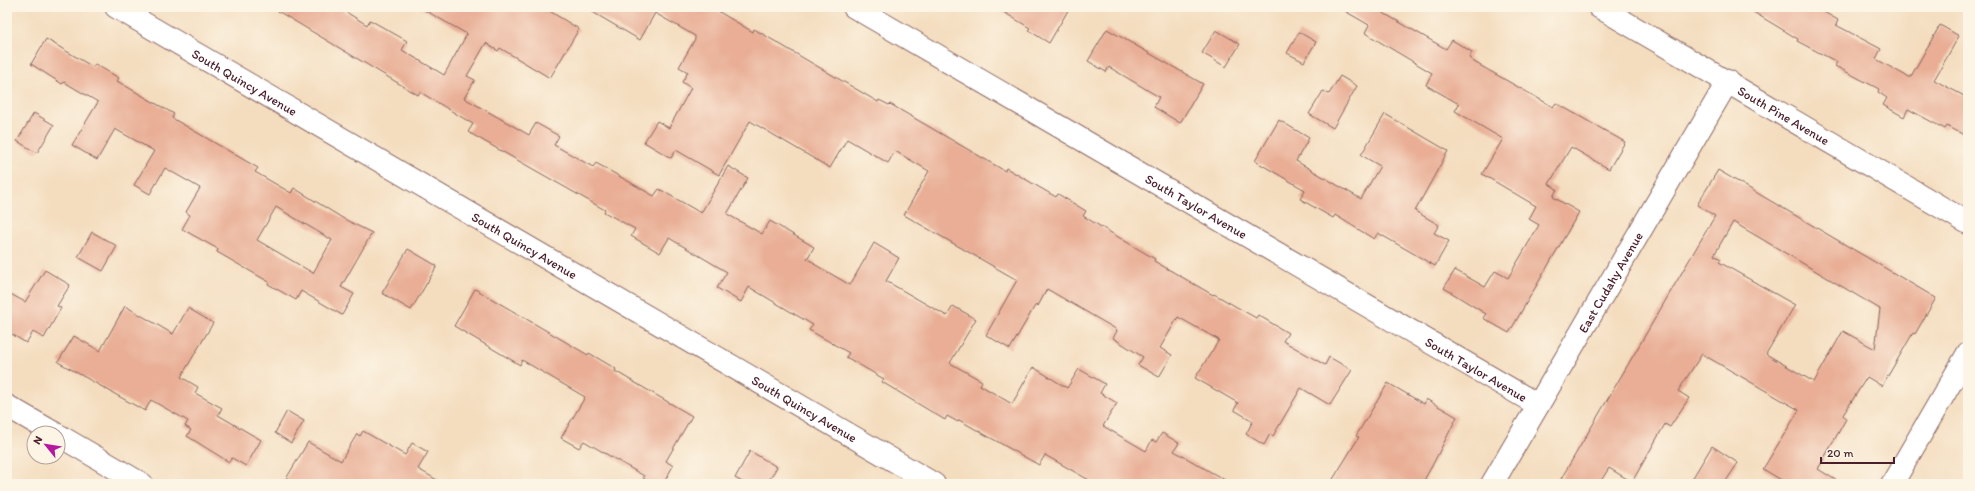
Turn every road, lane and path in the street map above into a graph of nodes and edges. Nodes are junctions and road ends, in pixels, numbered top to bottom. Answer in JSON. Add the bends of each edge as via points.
{"nodes":[{"id":1,"x":116,"y":7,"type":"edge"},
{"id":2,"x":854,"y":7,"type":"edge"},
{"id":3,"x":1599,"y":7,"type":"edge"},
{"id":4,"x":1728,"y":81,"type":"junction"},
{"id":5,"x":1968,"y":223,"type":"edge"},
{"id":6,"x":1968,"y":353,"type":"edge"},
{"id":7,"x":1538,"y":405,"type":"junction"},
{"id":8,"x":7,"y":406,"type":"edge"},
{"id":9,"x":40,"y":425,"type":"edge"},
{"id":10,"x":66,"y":440,"type":"edge"},
{"id":11,"x":142,"y":484,"type":"edge"},
{"id":12,"x":934,"y":484,"type":"edge"},
{"id":13,"x":1492,"y":484,"type":"edge"},
{"id":14,"x":1892,"y":484,"type":"edge"}],
"edges":[{"from":1,"to":12,"type":"street","name":"South Quincy Avenue"},
{"from":2,"to":7,"type":"street","name":"South Taylor Avenue"},
{"from":3,"to":4,"type":"street","name":"South Pine Avenue"},
{"from":4,"to":5,"type":"street","name":"South Pine Avenue"},
{"from":4,"to":7,"type":"street","name":"East Cudahy Avenue"},
{"from":6,"to":14,"type":"street"},
{"from":7,"to":13,"type":"street","name":"East Cudahy Avenue"},
{"from":8,"to":9,"type":"street"},
{"from":10,"to":11,"type":"street"}]}
